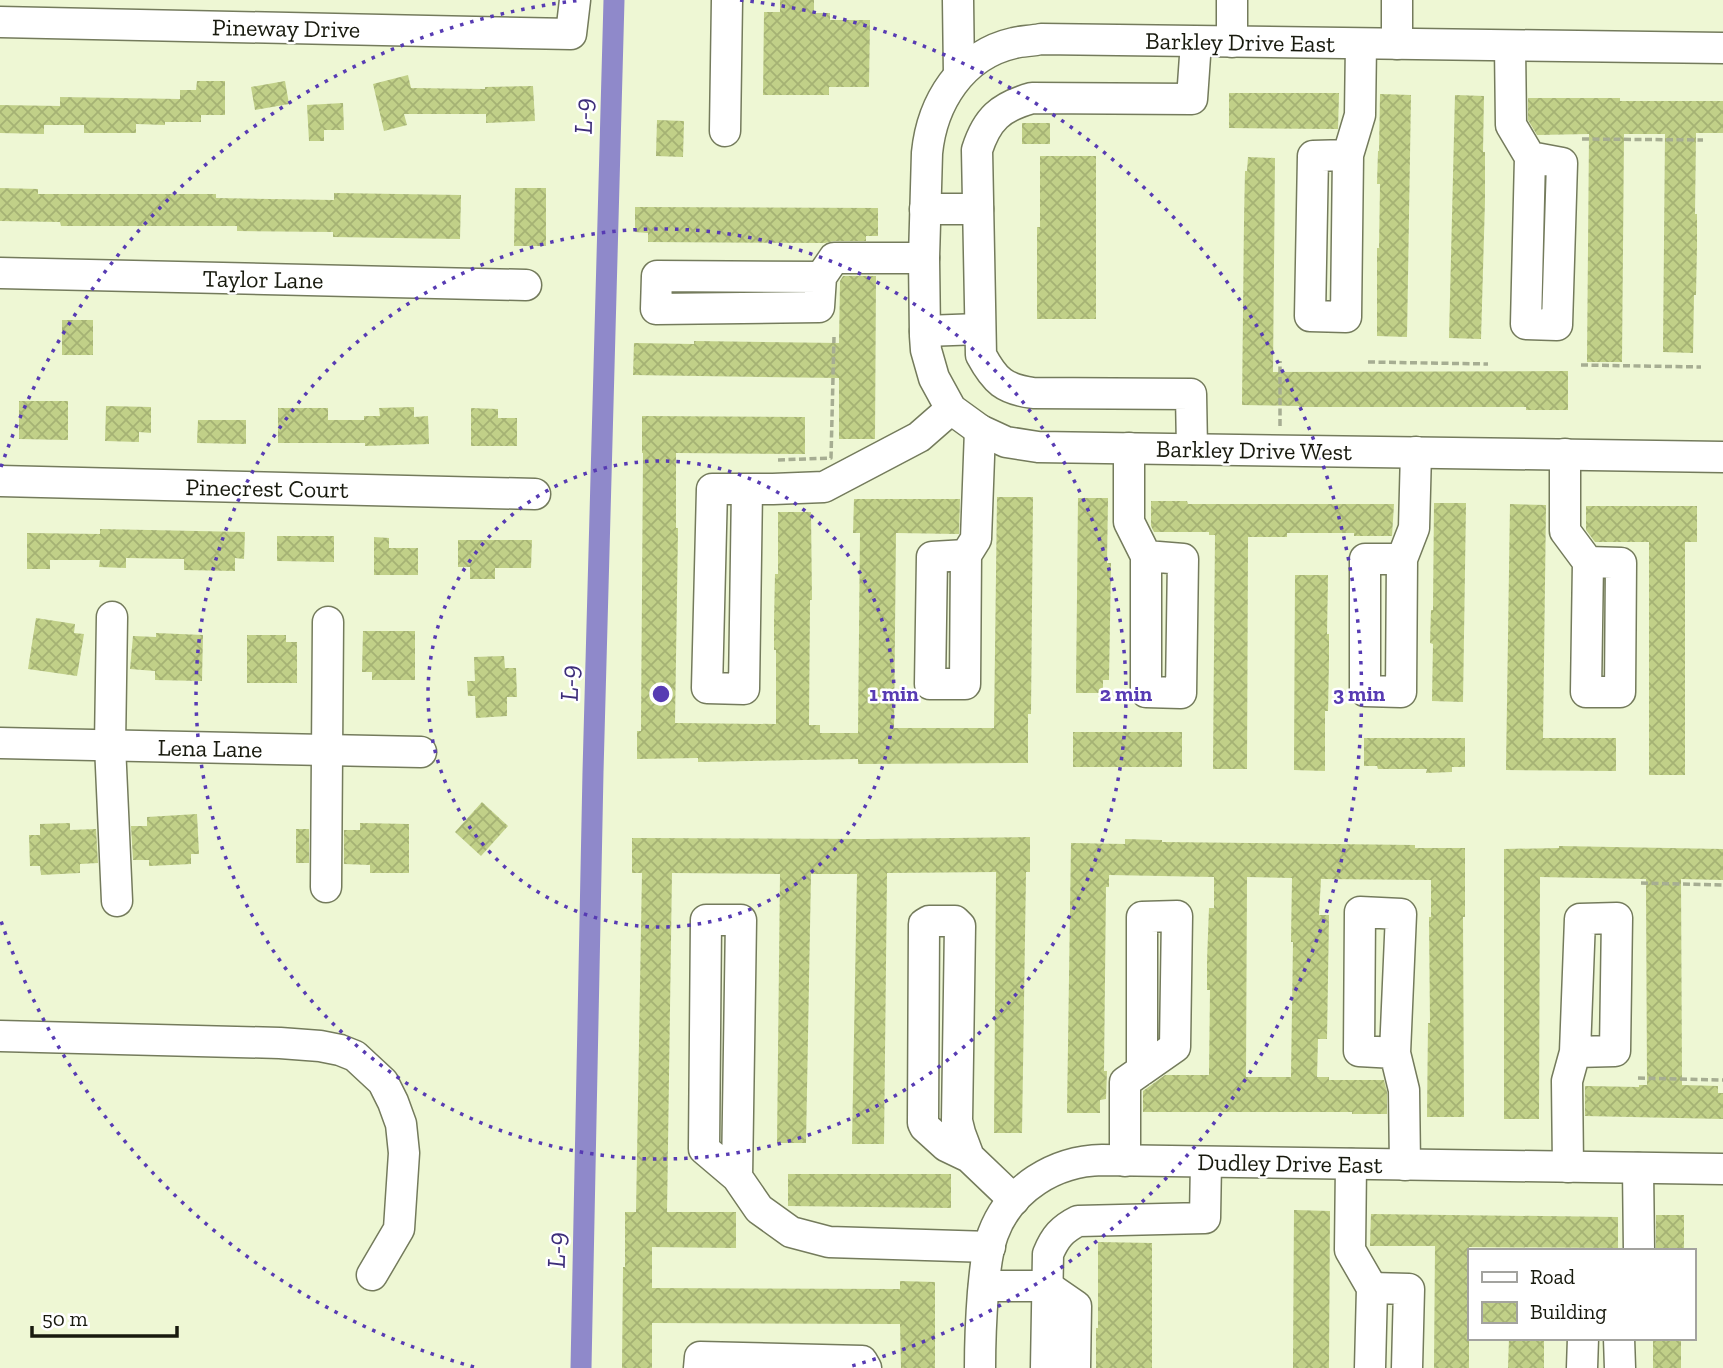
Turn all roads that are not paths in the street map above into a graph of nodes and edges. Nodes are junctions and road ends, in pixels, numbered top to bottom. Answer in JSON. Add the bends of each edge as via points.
{"nodes":[{"id":1,"x":575,"y":0,"type":"edge"},
{"id":2,"x":727,"y":0,"type":"edge"},
{"id":3,"x":958,"y":0,"type":"edge"},
{"id":4,"x":1232,"y":0,"type":"edge"},
{"id":5,"x":1397,"y":0,"type":"edge"},
{"id":6,"x":0,"y":22,"type":"edge"},
{"id":7,"x":1196,"y":42,"type":"junction"},
{"id":8,"x":1232,"y":42,"type":"junction"},
{"id":9,"x":1361,"y":44,"type":"junction"},
{"id":10,"x":1397,"y":44,"type":"junction"},
{"id":11,"x":1510,"y":46,"type":"junction"},
{"id":12,"x":1723,"y":48,"type":"edge"},
{"id":13,"x":959,"y":75,"type":"junction"},
{"id":14,"x":725,"y":131,"type":"dead end"},
{"id":15,"x":1348,"y":155,"type":"junction"},
{"id":16,"x":1530,"y":157,"type":"junction"},
{"id":17,"x":925,"y":209,"type":"junction"},
{"id":18,"x":978,"y":209,"type":"junction"},
{"id":19,"x":924,"y":258,"type":"junction"},
{"id":20,"x":0,"y":273,"type":"edge"},
{"id":21,"x":821,"y":277,"type":"junction"},
{"id":22,"x":526,"y":285,"type":"dead end"},
{"id":23,"x":980,"y":329,"type":"junction"},
{"id":24,"x":925,"y":331,"type":"junction"},
{"id":25,"x":951,"y":410,"type":"junction"},
{"id":26,"x":980,"y":430,"type":"junction"},
{"id":27,"x":1129,"y":448,"type":"junction"},
{"id":28,"x":1192,"y":449,"type":"junction"},
{"id":29,"x":1416,"y":452,"type":"junction"},
{"id":30,"x":1565,"y":454,"type":"junction"},
{"id":31,"x":1723,"y":457,"type":"edge"},
{"id":32,"x":0,"y":481,"type":"edge"},
{"id":33,"x":747,"y":489,"type":"junction"},
{"id":34,"x":535,"y":494,"type":"dead end"},
{"id":35,"x":966,"y":555,"type":"dead end"},
{"id":36,"x":1146,"y":556,"type":"dead end"},
{"id":37,"x":1402,"y":559,"type":"dead end"},
{"id":38,"x":1588,"y":562,"type":"dead end"},
{"id":39,"x":111,"y":617,"type":"dead end"},
{"id":40,"x":328,"y":622,"type":"dead end"},
{"id":41,"x":0,"y":743,"type":"edge"},
{"id":42,"x":110,"y":746,"type":"junction"},
{"id":43,"x":328,"y":750,"type":"junction"},
{"id":44,"x":421,"y":752,"type":"dead end"},
{"id":45,"x":326,"y":887,"type":"dead end"},
{"id":46,"x":117,"y":901,"type":"dead end"},
{"id":47,"x":0,"y":1037,"type":"edge"},
{"id":48,"x":1575,"y":1052,"type":"dead end"},
{"id":49,"x":1395,"y":1053,"type":"dead end"},
{"id":50,"x":1142,"y":1070,"type":"dead end"},
{"id":51,"x":969,"y":1157,"type":"junction"},
{"id":52,"x":1125,"y":1161,"type":"junction"},
{"id":53,"x":1206,"y":1162,"type":"junction"},
{"id":54,"x":1351,"y":1164,"type":"junction"},
{"id":55,"x":1405,"y":1165,"type":"junction"},
{"id":56,"x":1567,"y":1167,"type":"junction"},
{"id":57,"x":1638,"y":1168,"type":"junction"},
{"id":58,"x":1723,"y":1169,"type":"edge"},
{"id":59,"x":737,"y":1177,"type":"junction"},
{"id":60,"x":1014,"y":1199,"type":"junction"},
{"id":61,"x":990,"y":1247,"type":"junction"},
{"id":62,"x":1639,"y":1249,"type":"edge"},
{"id":63,"x":372,"y":1275,"type":"dead end"},
{"id":64,"x":984,"y":1286,"type":"junction"},
{"id":65,"x":1047,"y":1286,"type":"junction"},
{"id":66,"x":1372,"y":1288,"type":"junction"},
{"id":67,"x":1583,"y":1340,"type":"edge"},
{"id":68,"x":1619,"y":1340,"type":"edge"},
{"id":69,"x":699,"y":1368,"type":"edge"},
{"id":70,"x":866,"y":1368,"type":"edge"},
{"id":71,"x":980,"y":1368,"type":"edge"},
{"id":72,"x":1046,"y":1368,"type":"edge"},
{"id":73,"x":1075,"y":1368,"type":"edge"},
{"id":74,"x":1370,"y":1368,"type":"edge"},
{"id":75,"x":1407,"y":1368,"type":"edge"},
{"id":76,"x":1582,"y":1368,"type":"edge"},
{"id":77,"x":1620,"y":1368,"type":"edge"}],
"edges":[{"from":1,"to":6,"type":"street","name":"Pineway Drive","via":[[571,34]]},
{"from":2,"to":14,"type":"street"},
{"from":3,"to":13,"type":"street"},
{"from":4,"to":8,"type":"street"},
{"from":5,"to":10,"type":"street"},
{"from":7,"to":8,"type":"street","name":"Barkley Drive East"},
{"from":7,"to":13,"type":"street","name":"Barkley Drive East","via":[[1041,39],[1013,43],[986,54]]},
{"from":7,"to":18,"type":"street","via":[[1192,99],[1032,98],[1012,103],[996,115],[983,131],[977,150]]},
{"from":8,"to":9,"type":"street","name":"Barkley Drive East"},
{"from":9,"to":10,"type":"street","name":"Barkley Drive East"},
{"from":9,"to":15,"type":"street","via":[[1360,115]]},
{"from":10,"to":11,"type":"street","name":"Barkley Drive East"},
{"from":11,"to":12,"type":"street","name":"Barkley Drive East"},
{"from":11,"to":16,"type":"street","via":[[1511,125]]},
{"from":13,"to":17,"type":"street","name":"Barkley Drive East","via":[[931,124]]},
{"from":15,"to":15,"type":"street","via":[[1313,156],[1310,316],[1346,317]]},
{"from":16,"to":16,"type":"street","via":[[1526,324],[1557,325],[1562,163]]},
{"from":17,"to":18,"type":"street"},
{"from":17,"to":19,"type":"street","name":"Barkley Drive East"},
{"from":18,"to":23,"type":"street"},
{"from":19,"to":21,"type":"street","via":[[834,258]]},
{"from":19,"to":24,"type":"street","name":"Barkley Drive West"},
{"from":20,"to":22,"type":"street","name":"Taylor Lane"},
{"from":21,"to":21,"type":"street","via":[[819,307],[656,309],[657,276]]},
{"from":23,"to":24,"type":"street"},
{"from":23,"to":28,"type":"street","via":[[981,355],[989,371],[1017,390],[1191,394]]},
{"from":24,"to":25,"type":"street","name":"Barkley Drive West","via":[[929,364]]},
{"from":25,"to":26,"type":"street","name":"Barkley Drive West"},
{"from":25,"to":33,"type":"street","via":[[919,437],[824,487]]},
{"from":26,"to":27,"type":"street","name":"Barkley Drive West","via":[[1020,445]]},
{"from":26,"to":35,"type":"street","via":[[976,539]]},
{"from":27,"to":28,"type":"street","name":"Barkley Drive West"},
{"from":27,"to":36,"type":"street","via":[[1129,522]]},
{"from":28,"to":29,"type":"street","name":"Barkley Drive West"},
{"from":29,"to":30,"type":"street","name":"Barkley Drive West"},
{"from":29,"to":37,"type":"street","via":[[1414,528]]},
{"from":30,"to":31,"type":"street","name":"Barkley Drive West"},
{"from":30,"to":38,"type":"street","via":[[1565,531]]},
{"from":32,"to":34,"type":"street","name":"Pinecrest Court"},
{"from":33,"to":33,"type":"street","via":[[712,489],[706,688],[744,689]]},
{"from":39,"to":42,"type":"street"},
{"from":40,"to":43,"type":"street"},
{"from":41,"to":42,"type":"street","name":"Lena Lane"},
{"from":42,"to":43,"type":"street","name":"Lena Lane"},
{"from":42,"to":46,"type":"street"},
{"from":43,"to":44,"type":"street","name":"Lena Lane"},
{"from":43,"to":45,"type":"street"},
{"from":47,"to":63,"type":"street","via":[[281,1043],[320,1046],[355,1056],[383,1082],[401,1124],[404,1153],[399,1229]]},
{"from":48,"to":56,"type":"street","via":[[1567,1081]]},
{"from":49,"to":55,"type":"street","via":[[1404,1090]]},
{"from":50,"to":52,"type":"street","via":[[1125,1082]]},
{"from":51,"to":51,"type":"street","via":[[957,1121],[960,926],[955,921],[929,921],[924,924],[922,1120],[946,1146]]},
{"from":51,"to":60,"type":"street"},
{"from":52,"to":53,"type":"street","name":"Dudley Drive East"},
{"from":52,"to":60,"type":"street","name":"Dudley Drive East","via":[[1060,1167]]},
{"from":53,"to":54,"type":"street","name":"Dudley Drive East"},
{"from":53,"to":65,"type":"street","via":[[1205,1218],[1078,1221],[1054,1239],[1048,1254]]},
{"from":54,"to":55,"type":"street","name":"Dudley Drive East"},
{"from":54,"to":66,"type":"street","via":[[1350,1250]]},
{"from":55,"to":56,"type":"street","name":"Dudley Drive East"},
{"from":56,"to":57,"type":"street","name":"Dudley Drive East"},
{"from":57,"to":58,"type":"street","name":"Dudley Drive East"},
{"from":57,"to":62,"type":"street"},
{"from":59,"to":59,"type":"street","via":[[741,920],[706,920],[704,1149]]},
{"from":59,"to":61,"type":"street","via":[[760,1209],[791,1232],[829,1242]]},
{"from":60,"to":61,"type":"street","name":"Dudley Drive East","via":[[998,1223]]},
{"from":61,"to":64,"type":"street","name":"Dudley Drive East"},
{"from":64,"to":65,"type":"street"},
{"from":64,"to":71,"type":"street","name":"Dudley Drive East"},
{"from":65,"to":72,"type":"street"},
{"from":65,"to":73,"type":"street","via":[[1076,1306]]},
{"from":66,"to":74,"type":"street"},
{"from":66,"to":75,"type":"street","via":[[1409,1289]]},
{"from":67,"to":76,"type":"street"},
{"from":68,"to":77,"type":"street"},
{"from":69,"to":70,"type":"street","via":[[699,1357],[862,1361]]}]}
